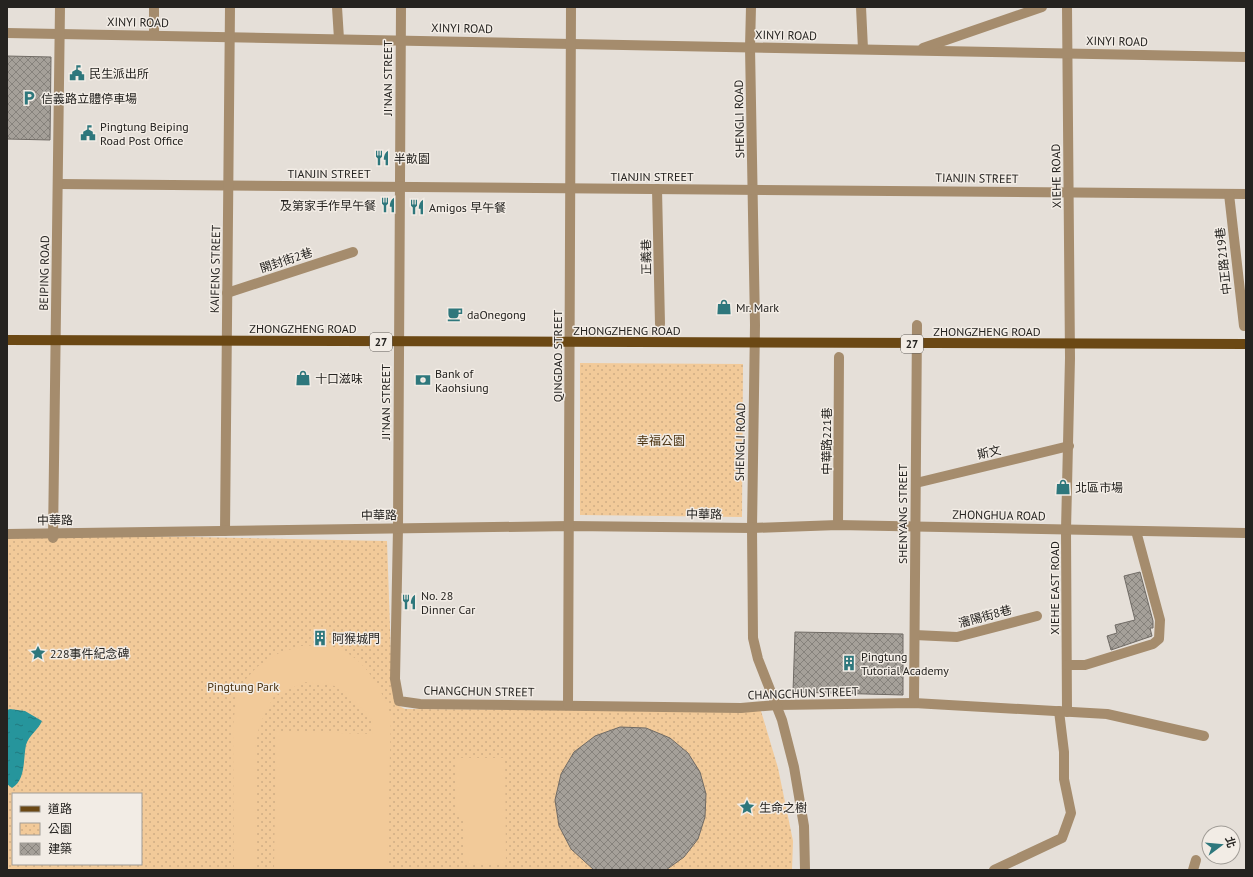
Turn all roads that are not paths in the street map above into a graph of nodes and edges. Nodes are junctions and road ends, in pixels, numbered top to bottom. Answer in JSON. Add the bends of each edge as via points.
{"nodes":[{"id":1,"x":60,"y":7,"type":"edge"},
{"id":2,"x":154,"y":7,"type":"edge"},
{"id":3,"x":230,"y":7,"type":"edge"},
{"id":4,"x":337,"y":7,"type":"edge"},
{"id":5,"x":401,"y":7,"type":"edge"},
{"id":6,"x":572,"y":7,"type":"edge"},
{"id":7,"x":751,"y":7,"type":"edge"},
{"id":8,"x":861,"y":7,"type":"edge"},
{"id":9,"x":1042,"y":7,"type":"edge"},
{"id":10,"x":1067,"y":7,"type":"edge"},
{"id":11,"x":7,"y":33,"type":"edge"},
{"id":12,"x":60,"y":34,"type":"junction"},
{"id":13,"x":154,"y":35,"type":"junction"},
{"id":14,"x":229,"y":37,"type":"junction"},
{"id":15,"x":339,"y":39,"type":"junction"},
{"id":16,"x":400,"y":40,"type":"junction"},
{"id":17,"x":571,"y":44,"type":"junction"},
{"id":18,"x":750,"y":47,"type":"junction"},
{"id":19,"x":863,"y":49,"type":"junction"},
{"id":20,"x":916,"y":50,"type":"junction"},
{"id":21,"x":1068,"y":53,"type":"junction"},
{"id":22,"x":1246,"y":57,"type":"edge"},
{"id":23,"x":59,"y":184,"type":"junction"},
{"id":24,"x":229,"y":185,"type":"junction"},
{"id":25,"x":399,"y":187,"type":"junction"},
{"id":26,"x":571,"y":188,"type":"junction"},
{"id":27,"x":657,"y":189,"type":"junction"},
{"id":28,"x":753,"y":189,"type":"junction"},
{"id":29,"x":1069,"y":192,"type":"junction"},
{"id":30,"x":1229,"y":194,"type":"junction"},
{"id":31,"x":1246,"y":194,"type":"edge"},
{"id":32,"x":353,"y":252,"type":"dead end"},
{"id":33,"x":227,"y":293,"type":"junction"},
{"id":34,"x":660,"y":324,"type":"dead end"},
{"id":35,"x":917,"y":325,"type":"dead end"},
{"id":36,"x":1244,"y":326,"type":"dead end"},
{"id":37,"x":7,"y":340,"type":"edge"},
{"id":38,"x":56,"y":340,"type":"junction"},
{"id":39,"x":226,"y":341,"type":"junction"},
{"id":40,"x":398,"y":342,"type":"junction"},
{"id":41,"x":570,"y":342,"type":"junction"},
{"id":42,"x":755,"y":344,"type":"junction"},
{"id":43,"x":916,"y":344,"type":"junction"},
{"id":44,"x":1246,"y":344,"type":"edge"},
{"id":45,"x":1070,"y":345,"type":"junction"},
{"id":46,"x":839,"y":357,"type":"dead end"},
{"id":47,"x":1069,"y":446,"type":"junction"},
{"id":48,"x":916,"y":482,"type":"junction"},
{"id":49,"x":838,"y":525,"type":"junction"},
{"id":50,"x":570,"y":526,"type":"junction"},
{"id":51,"x":915,"y":526,"type":"junction"},
{"id":52,"x":398,"y":528,"type":"junction"},
{"id":53,"x":752,"y":528,"type":"junction"},
{"id":54,"x":225,"y":530,"type":"junction"},
{"id":55,"x":1066,"y":530,"type":"junction"},
{"id":56,"x":1136,"y":531,"type":"junction"},
{"id":57,"x":1246,"y":533,"type":"edge"},
{"id":58,"x":7,"y":534,"type":"edge"},
{"id":59,"x":53,"y":536,"type":"junction"},
{"id":60,"x":1037,"y":616,"type":"dead end"},
{"id":61,"x":915,"y":635,"type":"junction"},
{"id":62,"x":1067,"y":665,"type":"junction"},
{"id":63,"x":400,"y":701,"type":"joint"},
{"id":64,"x":914,"y":703,"type":"junction"},
{"id":65,"x":568,"y":705,"type":"junction"},
{"id":66,"x":777,"y":705,"type":"junction"},
{"id":67,"x":1063,"y":712,"type":"junction"},
{"id":68,"x":1204,"y":736,"type":"dead end"},
{"id":69,"x":805,"y":870,"type":"edge"},
{"id":70,"x":994,"y":870,"type":"edge"}],
"edges":[{"from":1,"to":12,"type":"street","name":"BEIPING ROAD"},
{"from":2,"to":13,"type":"street"},
{"from":3,"to":14,"type":"street","name":"KAIFENG STREET"},
{"from":4,"to":15,"type":"street"},
{"from":5,"to":16,"type":"street","name":"JI'NAN STREET"},
{"from":6,"to":17,"type":"street","name":"QINGDAO STREET"},
{"from":7,"to":18,"type":"street","name":"SHENGLI ROAD"},
{"from":8,"to":19,"type":"street"},
{"from":9,"to":20,"type":"street","name":"XINYI ROAD"},
{"from":10,"to":21,"type":"street","name":"XIEHE ROAD"},
{"from":11,"to":12,"type":"street","name":"XINYI ROAD"},
{"from":12,"to":13,"type":"street","name":"XINYI ROAD"},
{"from":12,"to":23,"type":"street","name":"BEIPING ROAD"},
{"from":13,"to":14,"type":"street","name":"XINYI ROAD"},
{"from":14,"to":15,"type":"street","name":"XINYI ROAD"},
{"from":14,"to":24,"type":"street","name":"KAIFENG STREET"},
{"from":15,"to":16,"type":"street","name":"XINYI ROAD"},
{"from":16,"to":17,"type":"street","name":"XINYI ROAD"},
{"from":16,"to":25,"type":"street","name":"JI'NAN STREET"},
{"from":17,"to":18,"type":"street","name":"XINYI ROAD"},
{"from":17,"to":26,"type":"street","name":"QINGDAO STREET"},
{"from":18,"to":19,"type":"street","name":"XINYI ROAD"},
{"from":18,"to":28,"type":"street","name":"SHENGLI ROAD"},
{"from":19,"to":20,"type":"street","name":"XINYI ROAD"},
{"from":20,"to":21,"type":"street","name":"XINYI ROAD"},
{"from":21,"to":22,"type":"street","name":"XINYI ROAD"},
{"from":21,"to":29,"type":"street","name":"XIEHE ROAD"},
{"from":23,"to":24,"type":"street","name":"TIANJIN STREET"},
{"from":23,"to":38,"type":"street","name":"BEIPING ROAD"},
{"from":24,"to":25,"type":"street","name":"TIANJIN STREET"},
{"from":24,"to":33,"type":"street","name":"KAIFENG STREET"},
{"from":25,"to":26,"type":"street","name":"TIANJIN STREET"},
{"from":25,"to":40,"type":"street","name":"JI'NAN STREET"},
{"from":26,"to":27,"type":"street","name":"TIANJIN STREET"},
{"from":26,"to":41,"type":"street","name":"QINGDAO STREET"},
{"from":27,"to":28,"type":"street","name":"TIANJIN STREET"},
{"from":27,"to":34,"type":"street","name":"正義巷"},
{"from":28,"to":29,"type":"street","name":"TIANJIN STREET"},
{"from":28,"to":42,"type":"street","name":"SHENGLI ROAD"},
{"from":29,"to":30,"type":"street","name":"TIANJIN STREET"},
{"from":29,"to":45,"type":"street","name":"XIEHE ROAD"},
{"from":30,"to":31,"type":"street","name":"TIANJIN STREET"},
{"from":30,"to":36,"type":"street","name":"中正路219巷"},
{"from":32,"to":33,"type":"street","name":"開封街2巷"},
{"from":33,"to":39,"type":"street","name":"KAIFENG STREET"},
{"from":35,"to":43,"type":"street","name":"SHENYANG STREET"},
{"from":37,"to":38,"type":"main road","name":"ZHONGZHENG ROAD","number":"27"},
{"from":38,"to":39,"type":"main road","name":"ZHONGZHENG ROAD","number":"27"},
{"from":38,"to":59,"type":"street","name":"BEIPING ROAD"},
{"from":39,"to":40,"type":"main road","name":"ZHONGZHENG ROAD","number":"27"},
{"from":39,"to":54,"type":"street","name":"KAIFENG STREET"},
{"from":40,"to":41,"type":"main road","name":"ZHONGZHENG ROAD","number":"27"},
{"from":40,"to":52,"type":"street","name":"JI'NAN STREET"},
{"from":41,"to":42,"type":"main road","name":"ZHONGZHENG ROAD","number":"27"},
{"from":41,"to":50,"type":"street","name":"QINGDAO STREET"},
{"from":42,"to":43,"type":"main road","name":"ZHONGZHENG ROAD","number":"27"},
{"from":42,"to":53,"type":"street","name":"SHENGLI ROAD"},
{"from":43,"to":45,"type":"main road","name":"ZHONGZHENG ROAD","number":"27"},
{"from":43,"to":48,"type":"street","name":"SHENYANG STREET"},
{"from":44,"to":45,"type":"main road","name":"ZHONGZHENG ROAD","number":"27"},
{"from":45,"to":47,"type":"street","name":"XIEHE EAST ROAD"},
{"from":46,"to":49,"type":"street","name":"中華路221巷"},
{"from":47,"to":48,"type":"street","name":"斯文"},
{"from":47,"to":55,"type":"street","name":"XIEHE EAST ROAD"},
{"from":48,"to":51,"type":"street","name":"SHENYANG STREET"},
{"from":49,"to":51,"type":"street","name":"ZHONGHUA ROAD"},
{"from":49,"to":53,"type":"street","name":"ZHONGHUA ROAD"},
{"from":50,"to":52,"type":"street","name":"中華路"},
{"from":50,"to":53,"type":"street","name":"中華路"},
{"from":50,"to":65,"type":"street","name":"QINGDAO STREET"},
{"from":51,"to":55,"type":"street","name":"ZHONGHUA ROAD"},
{"from":51,"to":61,"type":"street","name":"SHENYANG STREET"},
{"from":52,"to":54,"type":"street","name":"中華路"},
{"from":52,"to":63,"type":"street","name":"JI'NAN STREET","via":[[395,679]]},
{"from":53,"to":66,"type":"street","name":"SHENGLI ROAD","via":[[754,646]]},
{"from":54,"to":59,"type":"street","name":"中華路"},
{"from":55,"to":56,"type":"street","name":"ZHONGHUA ROAD"},
{"from":55,"to":62,"type":"street","name":"XIEHE EAST ROAD"},
{"from":56,"to":57,"type":"street","name":"ZHONGHUA ROAD"},
{"from":56,"to":62,"type":"street","via":[[1160,620],[1159,639],[1153,644],[1085,665]]},
{"from":58,"to":59,"type":"street","name":"中華路"},
{"from":60,"to":61,"type":"street","name":"瀋陽街8巷","via":[[957,638]]},
{"from":61,"to":64,"type":"street","name":"SHENYANG STREET"},
{"from":62,"to":67,"type":"street","name":"XIEHE EAST ROAD"},
{"from":63,"to":65,"type":"street","name":"CHANGCHUN STREET","via":[[420,704]]},
{"from":64,"to":66,"type":"street","name":"CHANGCHUN STREET"},
{"from":64,"to":67,"type":"street","name":"CHANGCHUN STREET"},
{"from":65,"to":66,"type":"street","name":"CHANGCHUN STREET","via":[[741,708]]},
{"from":66,"to":69,"type":"street","name":"SHENGLI ROAD","via":[[798,785],[805,839]]},
{"from":67,"to":68,"type":"street","name":"CHANGCHUN STREET","via":[[1107,714]]},
{"from":67,"to":70,"type":"street","name":"XIEHE EAST ROAD","via":[[1064,779],[1071,813],[1062,838]]}]}
